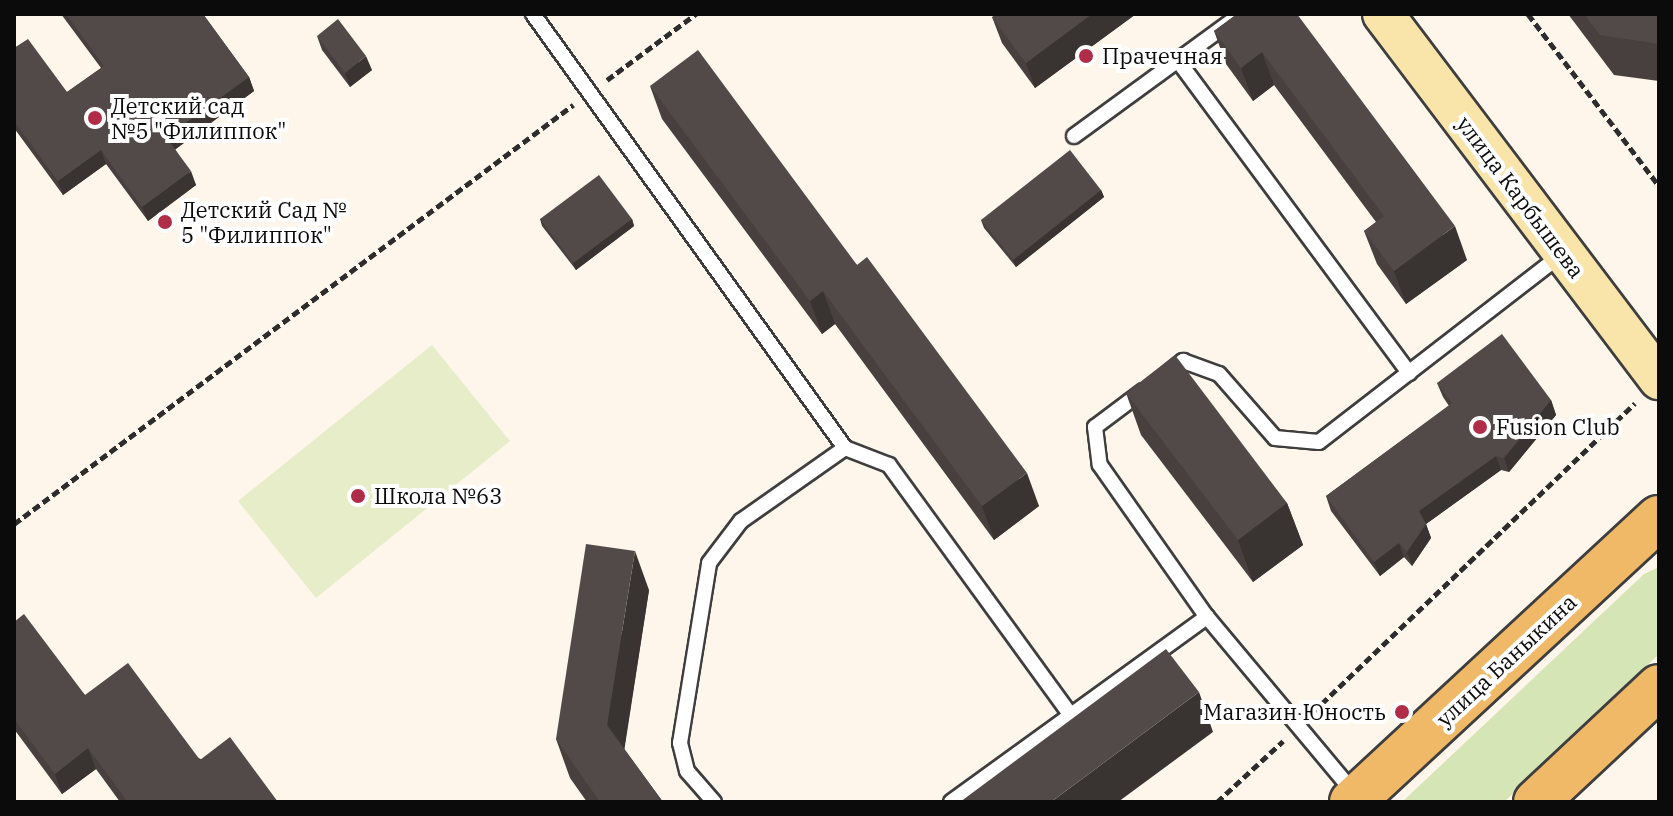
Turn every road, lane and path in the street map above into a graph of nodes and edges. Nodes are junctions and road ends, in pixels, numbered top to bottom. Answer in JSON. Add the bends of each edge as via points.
{"nodes":[{"id":1,"x":533,"y":14,"type":"edge"},
{"id":2,"x":696,"y":14,"type":"edge"},
{"id":3,"x":1241,"y":14,"type":"edge"},
{"id":4,"x":1383,"y":14,"type":"edge"},
{"id":5,"x":1528,"y":14,"type":"edge"},
{"id":6,"x":1179,"y":62,"type":"junction"},
{"id":7,"x":592,"y":91,"type":"junction"},
{"id":8,"x":1074,"y":136,"type":"dead end"},
{"id":9,"x":1659,"y":186,"type":"edge"},
{"id":10,"x":1564,"y":253,"type":"junction"},
{"id":11,"x":1409,"y":373,"type":"junction"},
{"id":12,"x":1653,"y":385,"type":"edge"},
{"id":13,"x":845,"y":448,"type":"junction"},
{"id":14,"x":1659,"y":518,"type":"edge"},
{"id":15,"x":14,"y":524,"type":"edge"},
{"id":16,"x":1207,"y":617,"type":"junction"},
{"id":17,"x":1659,"y":687,"type":"edge"},
{"id":18,"x":1070,"y":714,"type":"junction"},
{"id":19,"x":1299,"y":726,"type":"junction"},
{"id":20,"x":1355,"y":800,"type":"edge"},
{"id":21,"x":714,"y":802,"type":"edge"},
{"id":22,"x":951,"y":802,"type":"edge"},
{"id":23,"x":1217,"y":802,"type":"edge"},
{"id":24,"x":1536,"y":802,"type":"edge"}],
"edges":[{"from":1,"to":7,"type":"lane"},
{"from":2,"to":7,"type":"path"},
{"from":3,"to":6,"type":"lane"},
{"from":4,"to":10,"type":"street","name":"улица Карбышева"},
{"from":5,"to":9,"type":"path"},
{"from":6,"to":8,"type":"lane"},
{"from":6,"to":11,"type":"lane"},
{"from":7,"to":13,"type":"lane"},
{"from":7,"to":15,"type":"path"},
{"from":10,"to":11,"type":"lane"},
{"from":10,"to":12,"type":"street","name":"улица Карбышева"},
{"from":11,"to":16,"type":"lane","via":[[1319,442],[1275,438],[1219,374],[1183,361],[1095,427],[1100,465]]},
{"from":12,"to":19,"type":"path"},
{"from":13,"to":18,"type":"lane","via":[[889,465]]},
{"from":13,"to":21,"type":"lane","via":[[741,521],[709,563],[680,743],[687,771]]},
{"from":14,"to":20,"type":"main road","name":"улица Баныкина"},
{"from":16,"to":18,"type":"lane"},
{"from":16,"to":19,"type":"lane"},
{"from":17,"to":24,"type":"main road"},
{"from":18,"to":22,"type":"lane"},
{"from":19,"to":20,"type":"lane"},
{"from":19,"to":23,"type":"path"}]}
